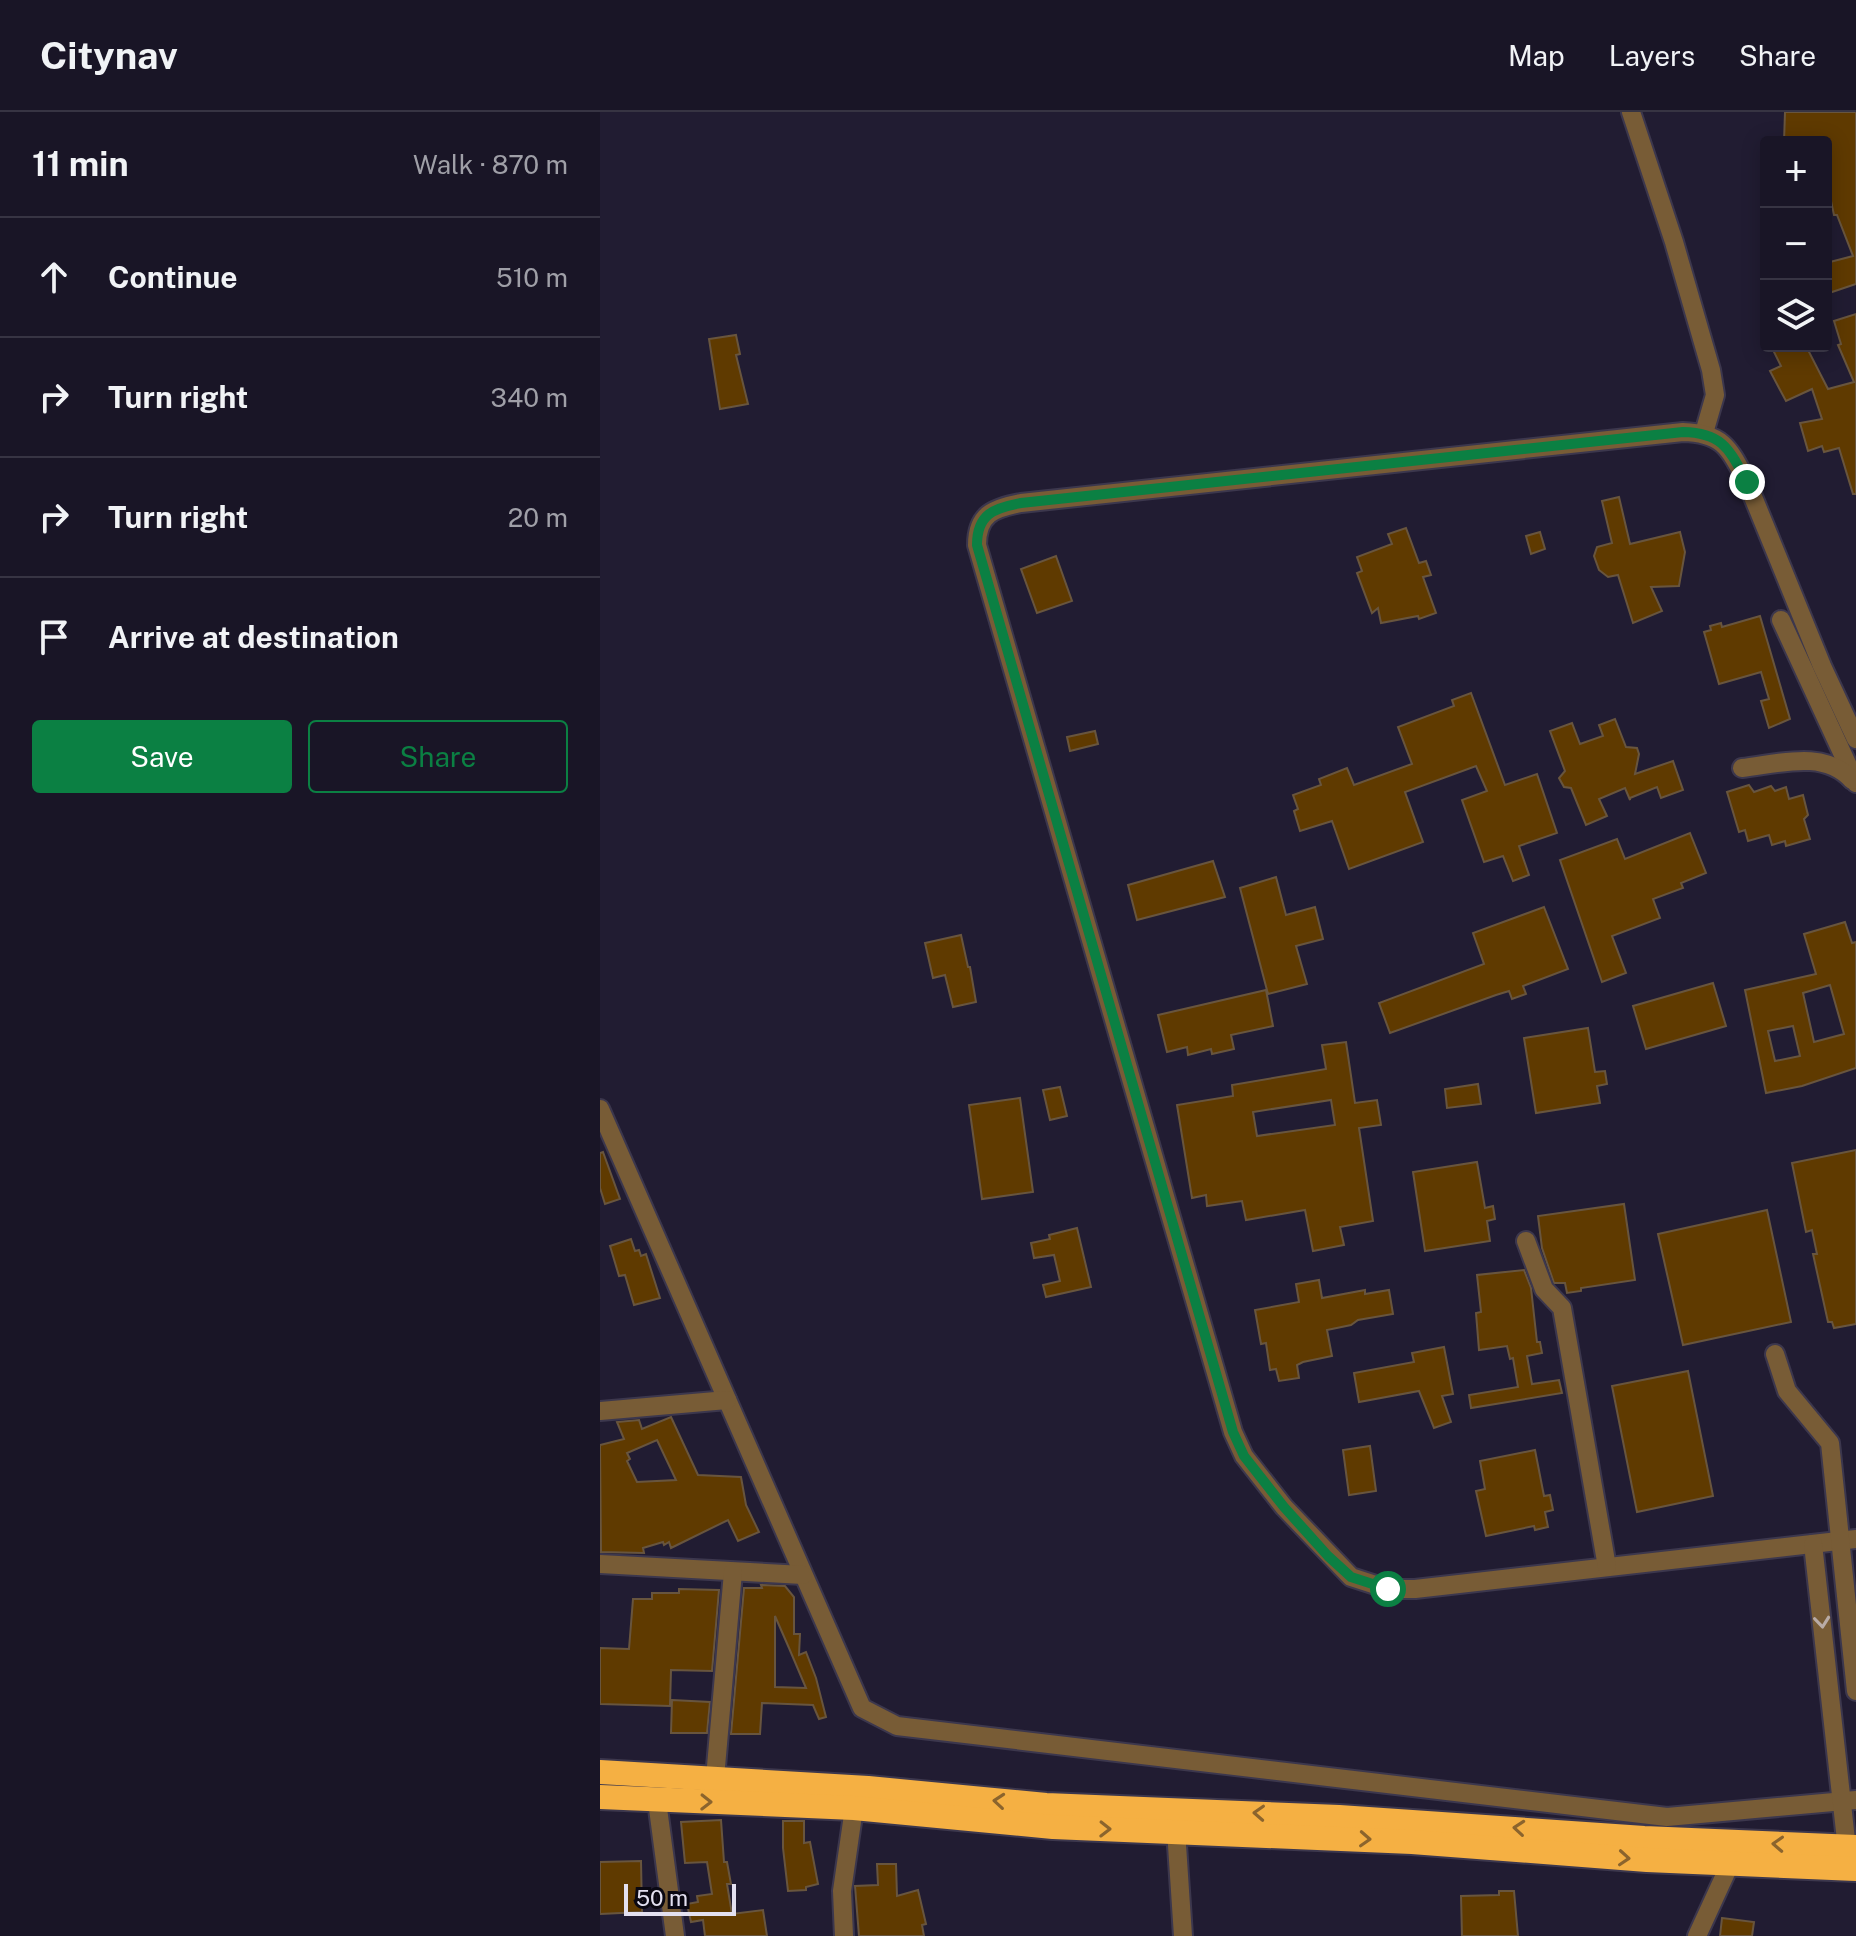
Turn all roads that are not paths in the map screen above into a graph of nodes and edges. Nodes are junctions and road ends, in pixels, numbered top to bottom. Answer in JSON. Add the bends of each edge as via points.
{"nodes":[{"id":1,"x":1631,"y":112,"type":"edge"},
{"id":2,"x":1704,"y":433,"type":"junction"},
{"id":3,"x":1781,"y":620,"type":"dead end"},
{"id":4,"x":1856,"y":739,"type":"edge"},
{"id":5,"x":1742,"y":768,"type":"dead end"},
{"id":6,"x":1856,"y":784,"type":"edge"},
{"id":7,"x":600,"y":1109,"type":"edge"},
{"id":8,"x":1526,"y":1241,"type":"dead end"},
{"id":9,"x":1775,"y":1354,"type":"dead end"},
{"id":10,"x":727,"y":1400,"type":"junction"},
{"id":11,"x":600,"y":1411,"type":"edge"},
{"id":12,"x":1848,"y":1540,"type":"edge"},
{"id":13,"x":1813,"y":1544,"type":"junction"},
{"id":14,"x":600,"y":1564,"type":"edge"},
{"id":15,"x":1607,"y":1567,"type":"junction"},
{"id":16,"x":733,"y":1572,"type":"junction"},
{"id":17,"x":803,"y":1575,"type":"junction"},
{"id":18,"x":1856,"y":1691,"type":"edge"},
{"id":19,"x":600,"y":1772,"type":"edge"},
{"id":20,"x":715,"y":1778,"type":"junction"},
{"id":21,"x":600,"y":1797,"type":"edge"},
{"id":22,"x":657,"y":1801,"type":"junction"},
{"id":23,"x":1849,"y":1801,"type":"edge"},
{"id":24,"x":854,"y":1808,"type":"junction"},
{"id":25,"x":1176,"y":1830,"type":"junction"},
{"id":26,"x":1852,"y":1858,"type":"edge"},
{"id":27,"x":1730,"y":1864,"type":"junction"},
{"id":28,"x":675,"y":1936,"type":"edge"},
{"id":29,"x":844,"y":1936,"type":"edge"},
{"id":30,"x":1183,"y":1936,"type":"edge"},
{"id":31,"x":1697,"y":1936,"type":"edge"}],
"edges":[{"from":1,"to":2,"type":"street","via":[[1711,370],[1715,395]]},
{"from":2,"to":4,"type":"street","via":[[1732,454],[1747,482]]},
{"from":2,"to":15,"type":"street","via":[[1021,503],[989,513],[977,532],[1210,1357],[1244,1456],[1328,1556],[1351,1577],[1370,1585],[1415,1589]]},
{"from":3,"to":6,"type":"street"},
{"from":5,"to":6,"type":"street","via":[[1812,760],[1843,770]]},
{"from":7,"to":10,"type":"street"},
{"from":8,"to":15,"type":"street","via":[[1544,1289],[1562,1308]]},
{"from":9,"to":12,"type":"street","via":[[1787,1391],[1830,1443]]},
{"from":10,"to":11,"type":"street"},
{"from":10,"to":17,"type":"street"},
{"from":12,"to":13,"type":"street"},
{"from":12,"to":18,"type":"street"},
{"from":13,"to":15,"type":"street"},
{"from":13,"to":23,"type":"street","one_way":true},
{"from":14,"to":16,"type":"street"},
{"from":16,"to":17,"type":"street"},
{"from":16,"to":20,"type":"street"},
{"from":17,"to":23,"type":"street","via":[[862,1708],[897,1726],[1667,1817]]},
{"from":19,"to":20,"type":"highway"},
{"from":26,"to":20,"type":"highway","one_way":true,"via":[[1644,1838],[1295,1814],[1046,1805]]},
{"from":21,"to":22,"type":"highway"},
{"from":22,"to":24,"type":"highway","one_way":true},
{"from":22,"to":28,"type":"street"},
{"from":23,"to":26,"type":"street"},
{"from":24,"to":25,"type":"highway","one_way":true,"via":[[1021,1825]]},
{"from":24,"to":29,"type":"street","via":[[842,1891]]},
{"from":25,"to":27,"type":"highway","one_way":true},
{"from":25,"to":30,"type":"street"},
{"from":26,"to":27,"type":"highway"},
{"from":27,"to":31,"type":"street"}]}
